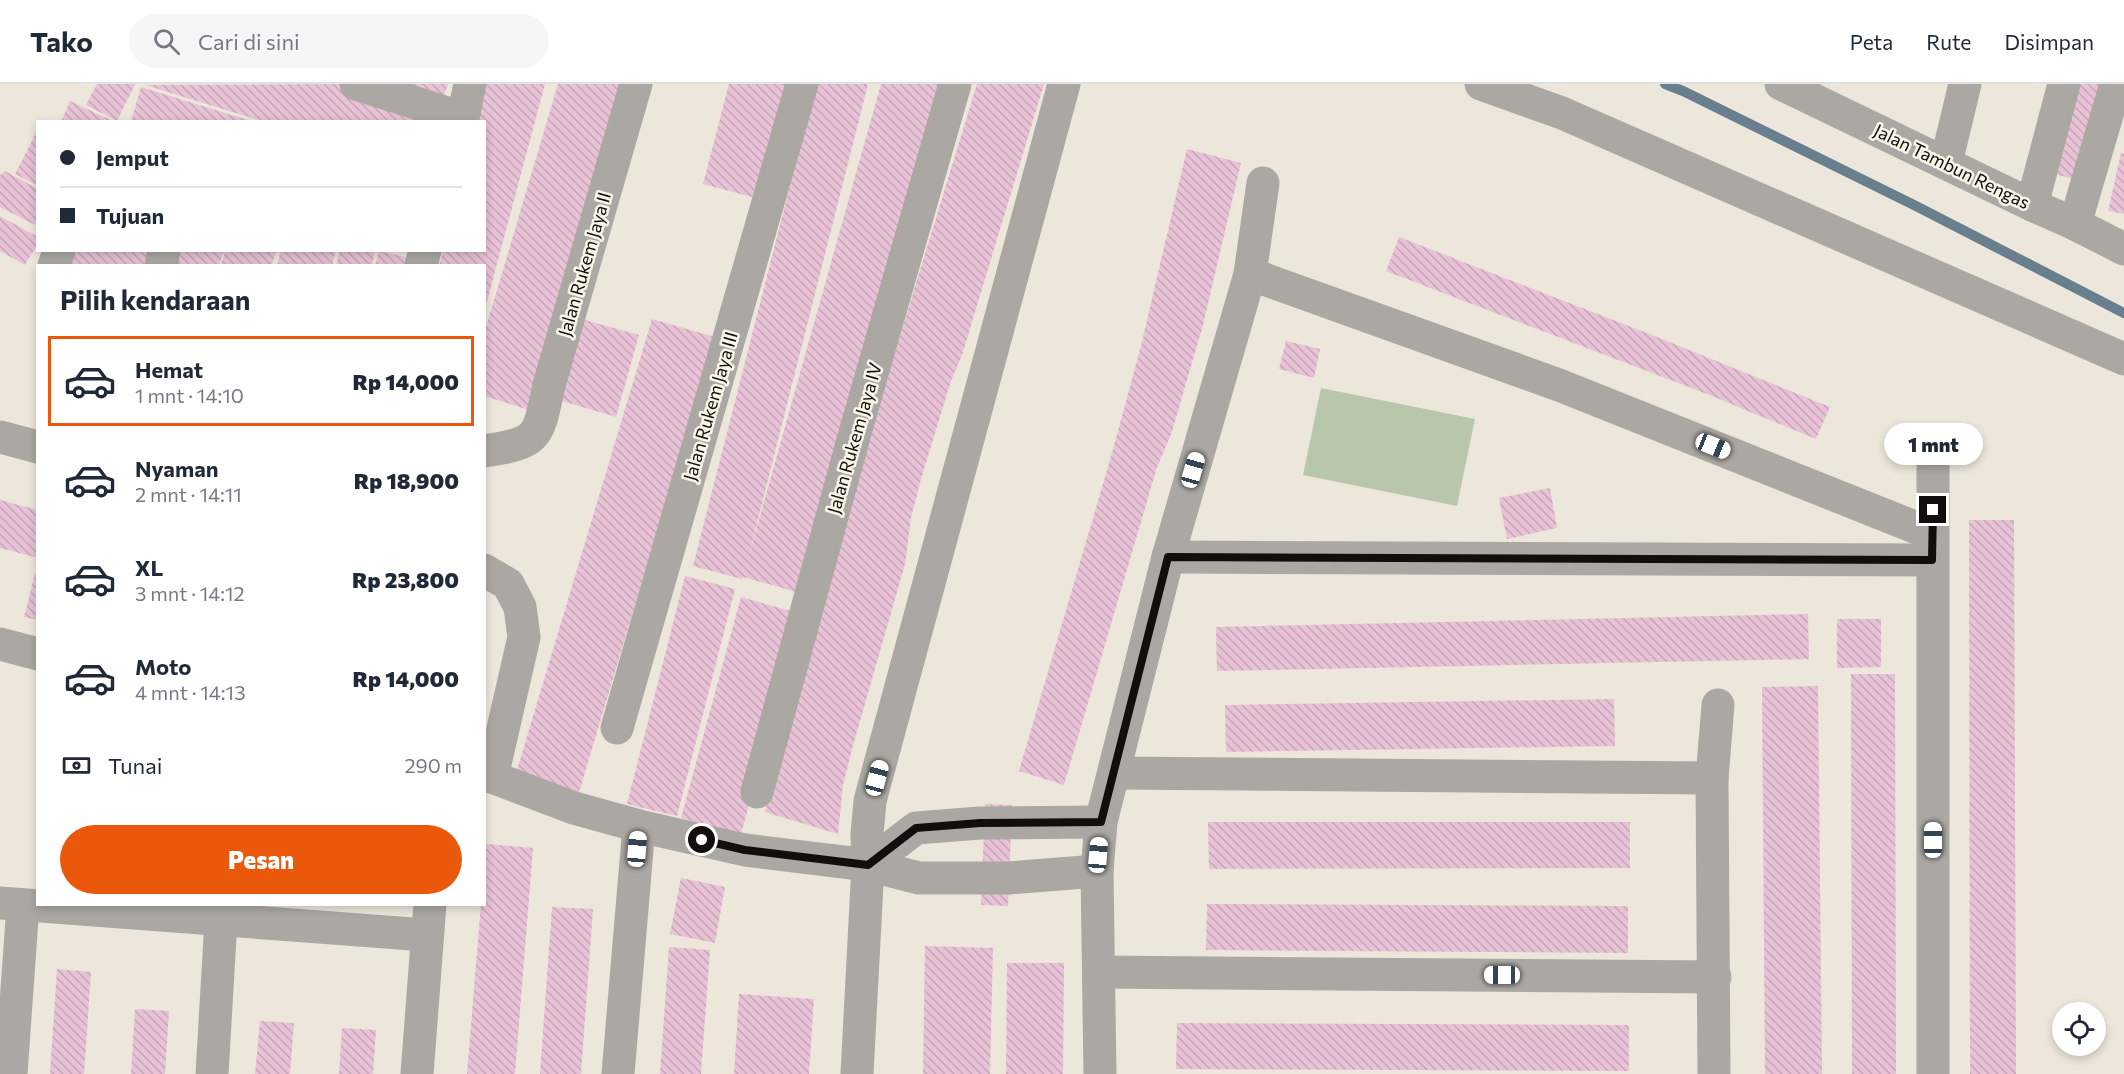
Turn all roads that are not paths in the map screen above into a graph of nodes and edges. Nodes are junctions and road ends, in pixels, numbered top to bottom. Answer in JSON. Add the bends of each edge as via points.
{"nodes":[{"id":1,"x":356,"y":84,"type":"edge"},
{"id":2,"x":470,"y":84,"type":"edge"},
{"id":3,"x":636,"y":84,"type":"edge"},
{"id":4,"x":802,"y":84,"type":"edge"},
{"id":5,"x":955,"y":84,"type":"edge"},
{"id":6,"x":1064,"y":84,"type":"edge"},
{"id":7,"x":1481,"y":84,"type":"edge"},
{"id":8,"x":1965,"y":84,"type":"edge"},
{"id":9,"x":2064,"y":84,"type":"edge"},
{"id":10,"x":2116,"y":84,"type":"edge"},
{"id":11,"x":1792,"y":86,"type":"edge"},
{"id":12,"x":462,"y":120,"type":"edge"},
{"id":13,"x":1946,"y":163,"type":"junction"},
{"id":14,"x":1263,"y":183,"type":"dead end"},
{"id":15,"x":2031,"y":205,"type":"junction"},
{"id":16,"x":2076,"y":224,"type":"junction"},
{"id":17,"x":2124,"y":249,"type":"edge"},
{"id":18,"x":1250,"y":274,"type":"junction"},
{"id":19,"x":2124,"y":359,"type":"edge"},
{"id":20,"x":0,"y":437,"type":"edge"},
{"id":21,"x":36,"y":446,"type":"edge"},
{"id":22,"x":486,"y":451,"type":"edge"},
{"id":23,"x":1933,"y":463,"type":"dead end"},
{"id":24,"x":1932,"y":547,"type":"junction"},
{"id":25,"x":1168,"y":557,"type":"junction"},
{"id":26,"x":486,"y":571,"type":"edge"},
{"id":27,"x":0,"y":644,"type":"edge"},
{"id":28,"x":36,"y":653,"type":"edge"},
{"id":29,"x":1718,"y":705,"type":"dead end"},
{"id":30,"x":617,"y":728,"type":"dead end"},
{"id":31,"x":1114,"y":773,"type":"junction"},
{"id":32,"x":488,"y":776,"type":"edge"},
{"id":33,"x":1712,"y":778,"type":"junction"},
{"id":34,"x":757,"y":792,"type":"dead end"},
{"id":35,"x":1101,"y":822,"type":"junction"},
{"id":36,"x":639,"y":826,"type":"junction"},
{"id":37,"x":868,"y":865,"type":"junction"},
{"id":38,"x":1097,"y":871,"type":"junction"},
{"id":39,"x":12,"y":904,"type":"edge"},
{"id":40,"x":36,"y":906,"type":"edge"},
{"id":41,"x":38,"y":906,"type":"edge"},
{"id":42,"x":221,"y":920,"type":"junction"},
{"id":43,"x":428,"y":920,"type":"edge"},
{"id":44,"x":1099,"y":972,"type":"junction"},
{"id":45,"x":1715,"y":977,"type":"junction"},
{"id":46,"x":11,"y":1074,"type":"edge"},
{"id":47,"x":212,"y":1074,"type":"edge"},
{"id":48,"x":417,"y":1074,"type":"edge"},
{"id":49,"x":618,"y":1074,"type":"edge"},
{"id":50,"x":857,"y":1074,"type":"edge"},
{"id":51,"x":1100,"y":1074,"type":"edge"},
{"id":52,"x":1714,"y":1074,"type":"edge"},
{"id":53,"x":1933,"y":1074,"type":"edge"}],
"edges":[{"from":1,"to":12,"type":"street"},
{"from":2,"to":12,"type":"street"},
{"from":3,"to":22,"type":"street","name":"Jalan Rukem Jaya II","via":[[541,426],[528,441]]},
{"from":4,"to":30,"type":"street","name":"Jalan Rukem Jaya III"},
{"from":5,"to":34,"type":"street","name":"Jalan Rukem Jaya IV"},
{"from":6,"to":37,"type":"street","via":[[870,801]]},
{"from":7,"to":19,"type":"street","via":[[1562,113]]},
{"from":8,"to":13,"type":"street"},
{"from":9,"to":15,"type":"street"},
{"from":10,"to":16,"type":"street"},
{"from":11,"to":13,"type":"street","name":"Jalan Tambun Rengas"},
{"from":13,"to":15,"type":"street","name":"Jalan Tambun Rengas"},
{"from":14,"to":18,"type":"street"},
{"from":15,"to":16,"type":"street","name":"Jalan Tambun Rengas"},
{"from":16,"to":17,"type":"street","name":"Jalan Tambun Rengas"},
{"from":18,"to":24,"type":"street","via":[[1559,385]]},
{"from":18,"to":25,"type":"street"},
{"from":20,"to":21,"type":"street"},
{"from":23,"to":24,"type":"street"},
{"from":24,"to":25,"type":"street"},
{"from":24,"to":53,"type":"street"},
{"from":25,"to":31,"type":"street"},
{"from":26,"to":32,"type":"street","via":[[508,584],[520,607],[524,637]]},
{"from":27,"to":28,"type":"street"},
{"from":29,"to":33,"type":"street"},
{"from":31,"to":33,"type":"street"},
{"from":31,"to":35,"type":"street"},
{"from":32,"to":36,"type":"street","via":[[574,808]]},
{"from":33,"to":45,"type":"street"},
{"from":35,"to":37,"type":"street","via":[[916,828]]},
{"from":35,"to":38,"type":"street"},
{"from":36,"to":37,"type":"street","via":[[745,850]]},
{"from":36,"to":49,"type":"street"},
{"from":37,"to":38,"type":"street","via":[[919,878],[1008,878]]},
{"from":37,"to":50,"type":"street"},
{"from":38,"to":44,"type":"street"},
{"from":39,"to":40,"type":"street"},
{"from":39,"to":46,"type":"street"},
{"from":41,"to":42,"type":"street"},
{"from":42,"to":43,"type":"street"},
{"from":42,"to":47,"type":"street"},
{"from":43,"to":48,"type":"street"},
{"from":44,"to":45,"type":"street"},
{"from":44,"to":51,"type":"street"},
{"from":45,"to":52,"type":"street"}]}
